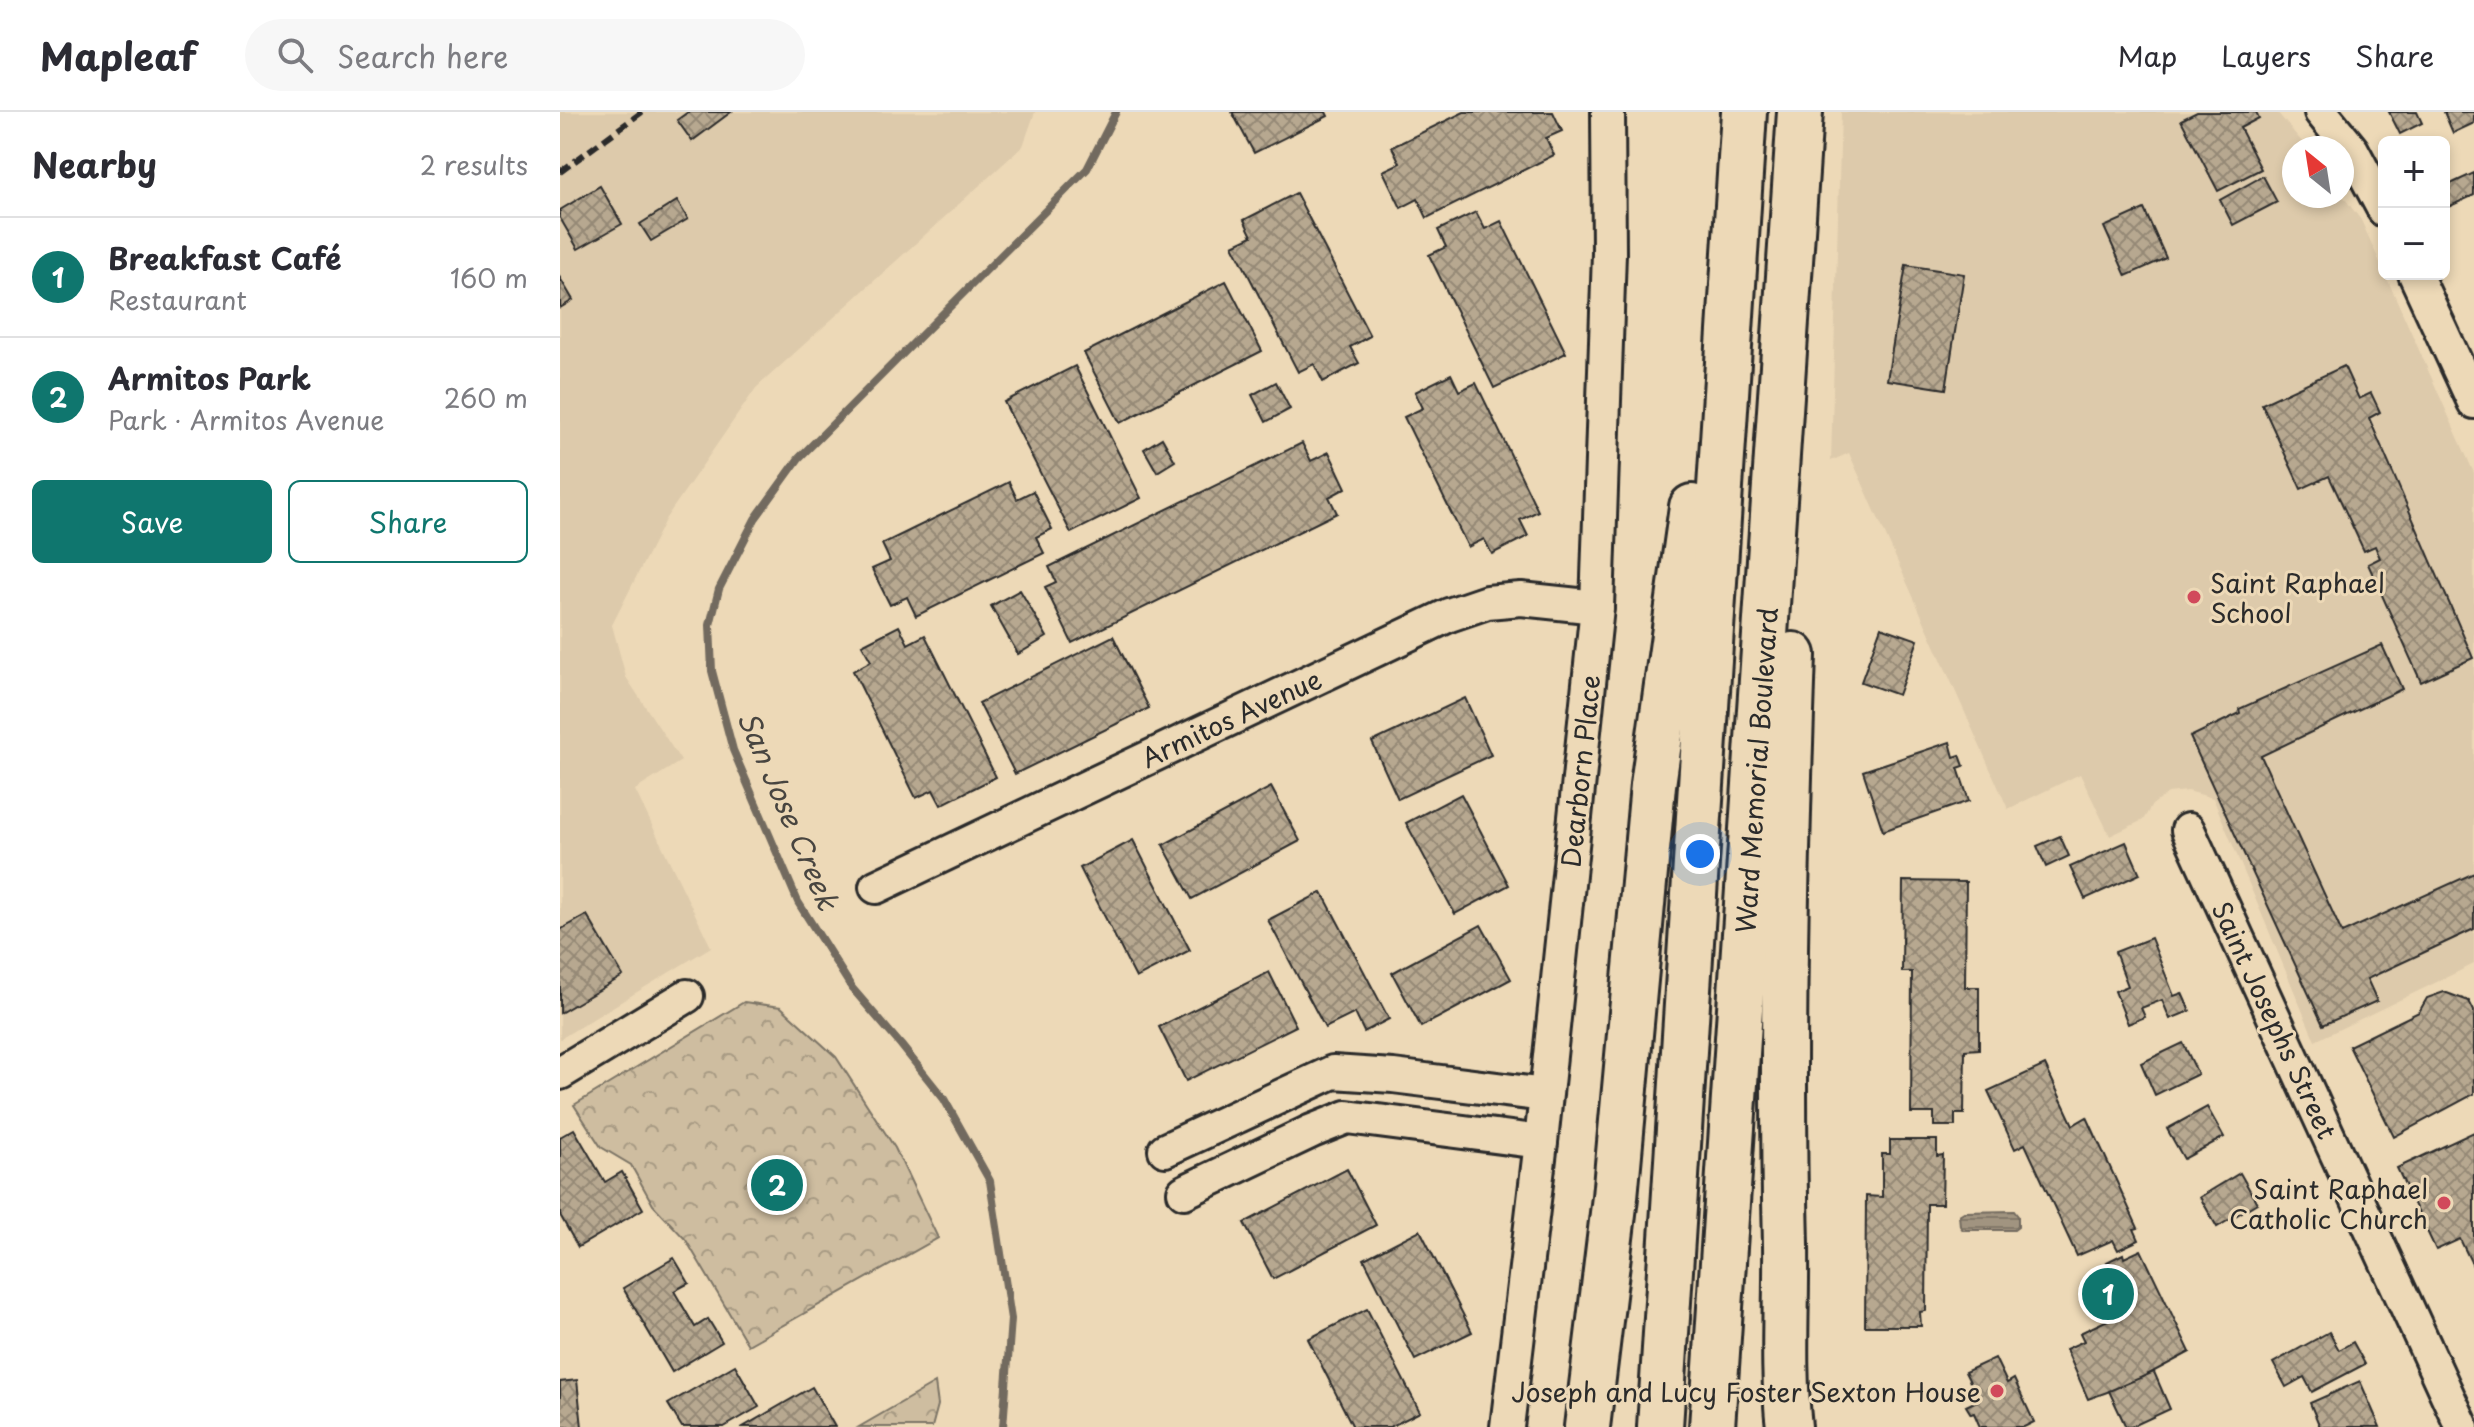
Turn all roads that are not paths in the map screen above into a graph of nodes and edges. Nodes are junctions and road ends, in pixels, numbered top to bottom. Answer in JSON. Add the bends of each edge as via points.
{"nodes":[{"id":1,"x":1608,"y":112,"type":"edge"},
{"id":2,"x":1744,"y":112,"type":"edge"},
{"id":3,"x":1800,"y":112,"type":"edge"},
{"id":4,"x":2321,"y":112,"type":"edge"},
{"id":5,"x":2383,"y":208,"type":"edge"},
{"id":6,"x":2418,"y":280,"type":"edge"},
{"id":7,"x":1731,"y":321,"type":"junction"},
{"id":8,"x":2474,"y":402,"type":"edge"},
{"id":9,"x":1779,"y":430,"type":"junction"},
{"id":10,"x":1597,"y":607,"type":"junction"},
{"id":11,"x":2188,"y":830,"type":"dead end"},
{"id":12,"x":876,"y":887,"type":"dead end"},
{"id":13,"x":687,"y":996,"type":"dead end"},
{"id":14,"x":560,"y":1073,"type":"edge"},
{"id":15,"x":1545,"y":1095,"type":"junction"},
{"id":16,"x":1541,"y":1142,"type":"junction"},
{"id":17,"x":1165,"y":1150,"type":"dead end"},
{"id":18,"x":1184,"y":1192,"type":"dead end"},
{"id":19,"x":1507,"y":1427,"type":"edge"},
{"id":20,"x":1587,"y":1427,"type":"edge"},
{"id":21,"x":1660,"y":1427,"type":"edge"},
{"id":22,"x":1712,"y":1427,"type":"edge"},
{"id":23,"x":1789,"y":1427,"type":"edge"},
{"id":24,"x":2462,"y":1427,"type":"edge"}],
"edges":[{"from":1,"to":10,"type":"street","name":"Dearborn Place","via":[[1609,253]]},
{"from":2,"to":7,"type":"highway","name":"Ward Memorial Boulevard"},
{"from":3,"to":9,"type":"highway","name":"Ward Memorial Boulevard"},
{"from":4,"to":5,"type":"street","via":[[2352,150]]},
{"from":6,"to":8,"type":"street"},
{"from":7,"to":20,"type":"highway","via":[[1700,453],[1653,785],[1615,1197]]},
{"from":7,"to":21,"type":"highway","name":"Ward Memorial Boulevard"},
{"from":9,"to":22,"type":"highway","name":"Ward Memorial Boulevard"},
{"from":9,"to":23,"type":"highway","via":[[1796,565],[1784,1158]]},
{"from":10,"to":12,"type":"street","name":"Armitos Avenue","via":[[1521,599],[1487,602],[1449,615]]},
{"from":10,"to":15,"type":"street","name":"Dearborn Place"},
{"from":11,"to":24,"type":"street","name":"Saint Josephs Street"},
{"from":13,"to":14,"type":"street"},
{"from":15,"to":16,"type":"street","name":"Dearborn Place"},
{"from":15,"to":17,"type":"street","via":[[1333,1072]]},
{"from":16,"to":18,"type":"street","via":[[1347,1117]]},
{"from":16,"to":19,"type":"street","name":"Dearborn Place"}]}
